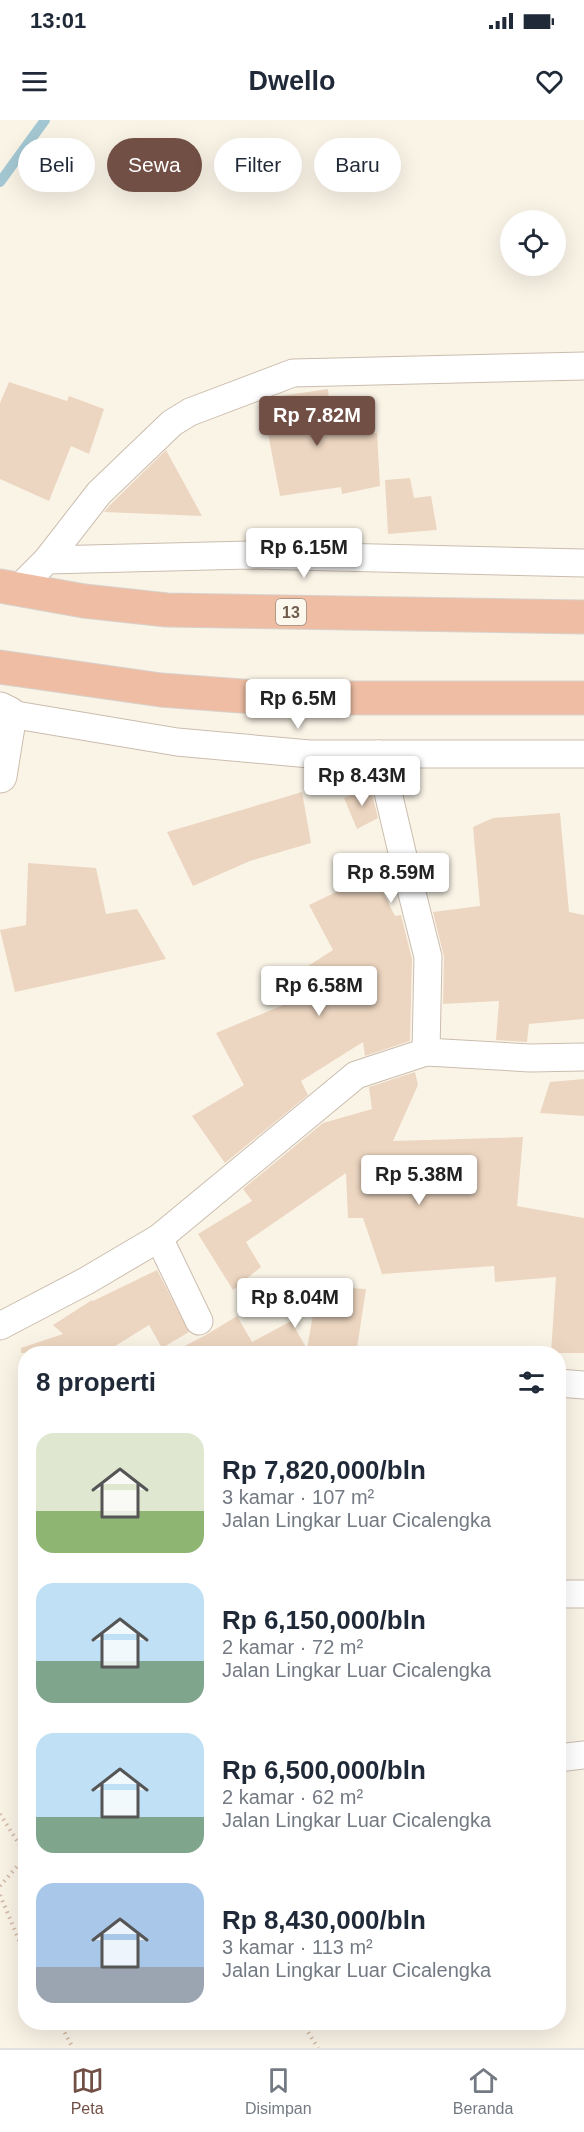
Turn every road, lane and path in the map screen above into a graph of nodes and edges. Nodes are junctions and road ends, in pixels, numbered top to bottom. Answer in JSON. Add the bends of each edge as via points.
{"nodes":[{"id":1,"x":584,"y":366,"type":"edge"},
{"id":2,"x":47,"y":560,"type":"junction"},
{"id":3,"x":584,"y":563,"type":"edge"},
{"id":4,"x":9,"y":588,"type":"edge"},
{"id":5,"x":584,"y":617,"type":"edge"},
{"id":6,"x":0,"y":667,"type":"edge"},
{"id":7,"x":584,"y":698,"type":"edge"},
{"id":8,"x":5,"y":712,"type":"edge"},
{"id":9,"x":379,"y":754,"type":"junction"},
{"id":10,"x":584,"y":754,"type":"edge"},
{"id":11,"x":0,"y":776,"type":"edge"},
{"id":12,"x":426,"y":1052,"type":"junction"},
{"id":13,"x":584,"y":1057,"type":"edge"},
{"id":14,"x":159,"y":1238,"type":"junction"},
{"id":15,"x":199,"y":1321,"type":"dead end"},
{"id":16,"x":0,"y":1326,"type":"edge"},
{"id":17,"x":566,"y":1384,"type":"edge"},
{"id":18,"x":584,"y":1385,"type":"edge"},
{"id":19,"x":566,"y":1594,"type":"edge"},
{"id":20,"x":584,"y":1594,"type":"edge"},
{"id":21,"x":584,"y":1755,"type":"edge"},
{"id":22,"x":566,"y":1757,"type":"edge"},
{"id":23,"x":0,"y":1814,"type":"edge"},
{"id":24,"x":18,"y":1843,"type":"edge"},
{"id":25,"x":18,"y":1865,"type":"edge"},
{"id":26,"x":0,"y":1886,"type":"edge"},
{"id":27,"x":0,"y":1895,"type":"edge"},
{"id":28,"x":18,"y":1938,"type":"edge"},
{"id":29,"x":63,"y":2030,"type":"edge"},
{"id":30,"x":307,"y":2030,"type":"edge"},
{"id":31,"x":73,"y":2048,"type":"edge"},
{"id":32,"x":318,"y":2048,"type":"edge"}],
"edges":[{"from":1,"to":2,"type":"street","via":[[293,373],[190,412],[172,423],[99,493]]},
{"from":2,"to":3,"type":"street","via":[[250,555]]},
{"from":2,"to":4,"type":"street"},
{"from":4,"to":5,"type":"highway","number":"13","via":[[167,610]]},
{"from":6,"to":7,"type":"highway","via":[[161,690],[267,698]]},
{"from":8,"to":9,"type":"street","via":[[177,742],[310,754]]},
{"from":8,"to":11,"type":"street"},
{"from":9,"to":10,"type":"street"},
{"from":9,"to":12,"type":"street","via":[[428,957]]},
{"from":12,"to":13,"type":"street"},
{"from":12,"to":14,"type":"street","via":[[356,1075]]},
{"from":14,"to":15,"type":"street"},
{"from":14,"to":16,"type":"street"},
{"from":17,"to":18,"type":"street"},
{"from":19,"to":20,"type":"street"},
{"from":21,"to":22,"type":"street"},
{"from":23,"to":24,"type":"path"},
{"from":25,"to":26,"type":"path"},
{"from":27,"to":28,"type":"path"},
{"from":29,"to":31,"type":"path"},
{"from":30,"to":32,"type":"path"}]}
